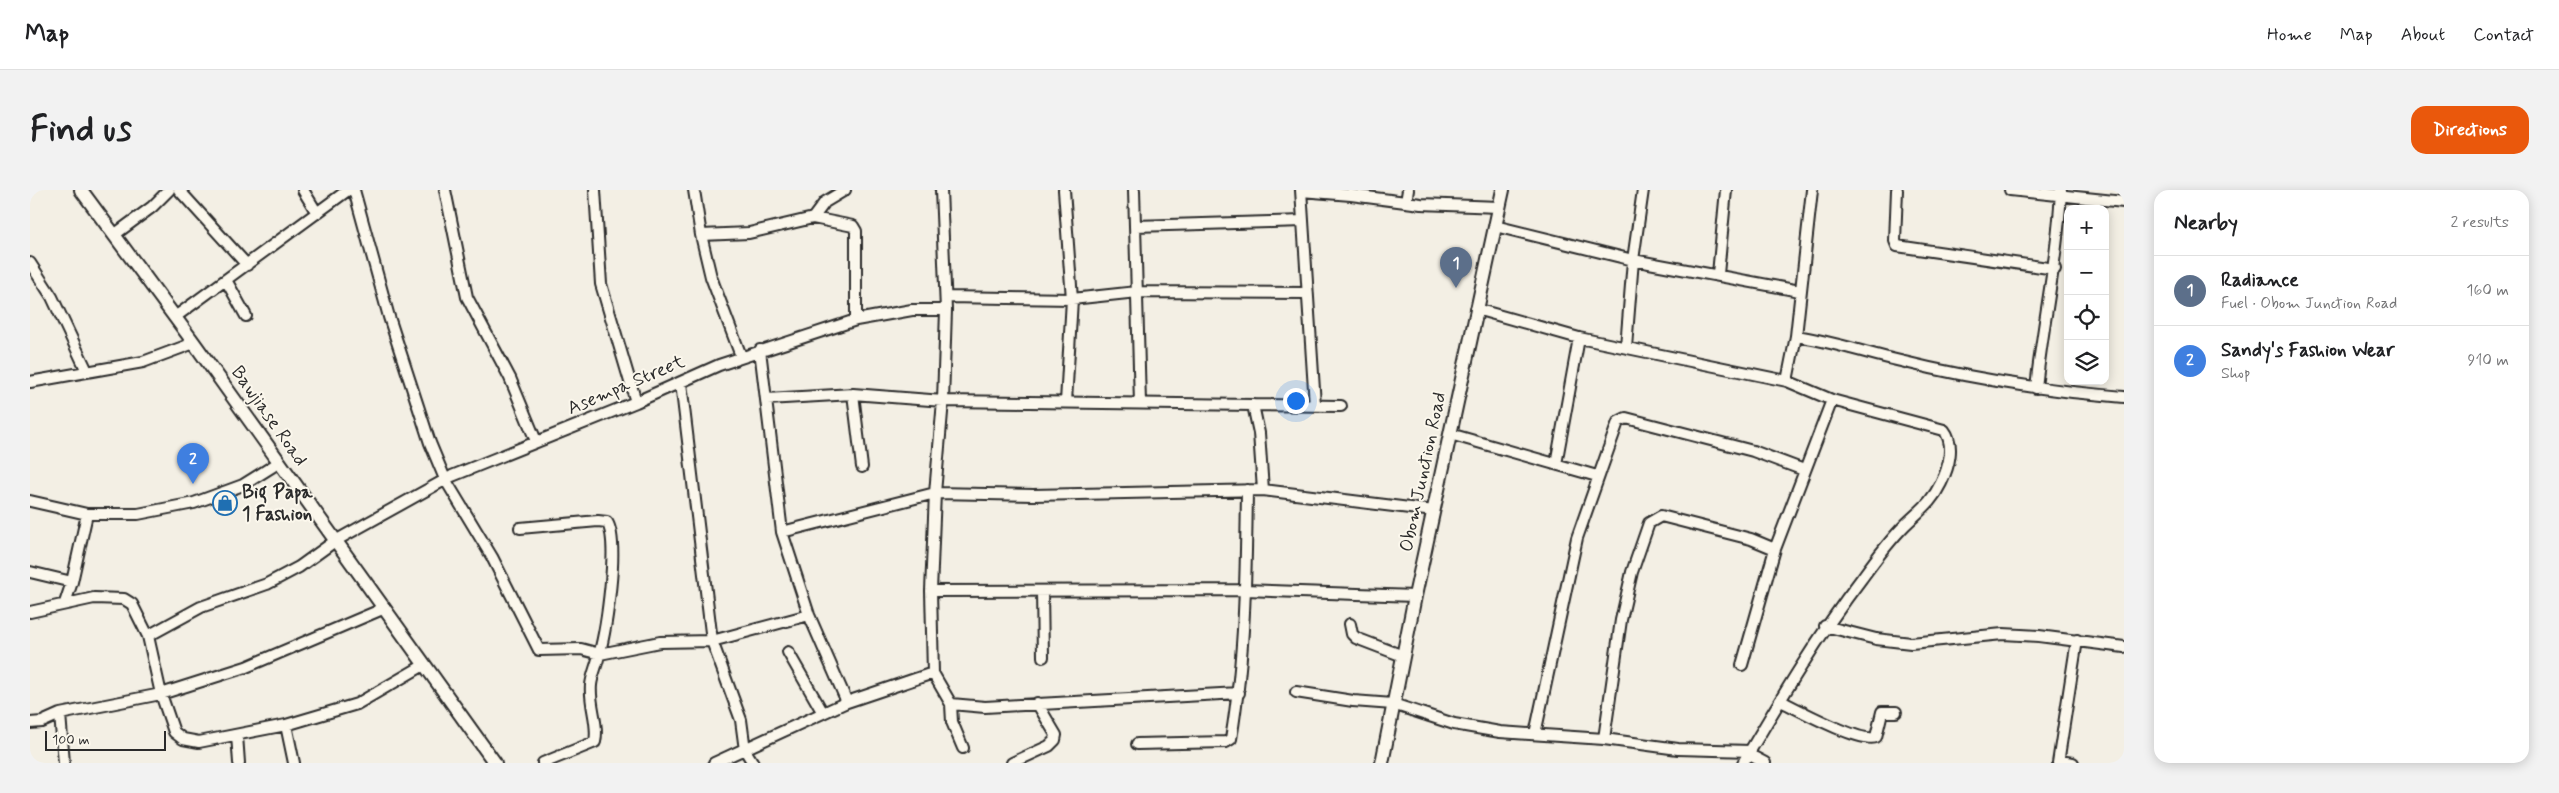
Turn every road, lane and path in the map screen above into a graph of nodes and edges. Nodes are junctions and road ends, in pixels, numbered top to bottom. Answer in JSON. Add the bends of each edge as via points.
{"nodes":[{"id":1,"x":81,"y":190,"type":"edge"},
{"id":2,"x":169,"y":190,"type":"edge"},
{"id":3,"x":179,"y":190,"type":"edge"},
{"id":4,"x":303,"y":190,"type":"edge"},
{"id":5,"x":348,"y":190,"type":"edge"},
{"id":6,"x":354,"y":190,"type":"edge"},
{"id":7,"x":445,"y":190,"type":"edge"},
{"id":8,"x":595,"y":190,"type":"edge"},
{"id":9,"x":694,"y":190,"type":"edge"},
{"id":10,"x":845,"y":190,"type":"edge"},
{"id":11,"x":941,"y":190,"type":"edge"},
{"id":12,"x":1064,"y":190,"type":"edge"},
{"id":13,"x":1134,"y":190,"type":"edge"},
{"id":14,"x":1408,"y":190,"type":"edge"},
{"id":15,"x":1503,"y":190,"type":"edge"},
{"id":16,"x":1643,"y":190,"type":"edge"},
{"id":17,"x":1726,"y":190,"type":"edge"},
{"id":18,"x":1812,"y":190,"type":"edge"},
{"id":19,"x":1897,"y":190,"type":"edge"},
{"id":20,"x":2010,"y":190,"type":"edge"},
{"id":21,"x":1301,"y":191,"type":"edge"},
{"id":22,"x":2061,"y":193,"type":"edge"},
{"id":23,"x":1406,"y":202,"type":"junction"},
{"id":24,"x":2124,"y":202,"type":"edge"},
{"id":25,"x":1499,"y":207,"type":"junction"},
{"id":26,"x":317,"y":213,"type":"junction"},
{"id":27,"x":812,"y":218,"type":"junction"},
{"id":28,"x":1302,"y":221,"type":"junction"},
{"id":29,"x":1135,"y":226,"type":"junction"},
{"id":30,"x":1495,"y":226,"type":"junction"},
{"id":31,"x":114,"y":235,"type":"junction"},
{"id":32,"x":701,"y":235,"type":"junction"},
{"id":33,"x":1633,"y":260,"type":"junction"},
{"id":34,"x":30,"y":263,"type":"edge"},
{"id":35,"x":247,"y":265,"type":"junction"},
{"id":36,"x":2055,"y":269,"type":"junction"},
{"id":37,"x":1718,"y":274,"type":"junction"},
{"id":38,"x":226,"y":280,"type":"junction"},
{"id":39,"x":1800,"y":291,"type":"junction"},
{"id":40,"x":1137,"y":292,"type":"junction"},
{"id":41,"x":1307,"y":293,"type":"junction"},
{"id":42,"x":946,"y":298,"type":"junction"},
{"id":43,"x":1072,"y":298,"type":"junction"},
{"id":44,"x":1476,"y":309,"type":"junction"},
{"id":45,"x":946,"y":310,"type":"junction"},
{"id":46,"x":246,"y":316,"type":"dead end"},
{"id":47,"x":175,"y":317,"type":"junction"},
{"id":48,"x":856,"y":320,"type":"junction"},
{"id":49,"x":1796,"y":336,"type":"junction"},
{"id":50,"x":1579,"y":338,"type":"junction"},
{"id":51,"x":194,"y":343,"type":"junction"},
{"id":52,"x":1626,"y":347,"type":"junction"},
{"id":53,"x":760,"y":350,"type":"junction"},
{"id":54,"x":741,"y":356,"type":"junction"},
{"id":55,"x":87,"y":371,"type":"junction"},
{"id":56,"x":30,"y":382,"type":"edge"},
{"id":57,"x":1787,"y":382,"type":"junction"},
{"id":58,"x":681,"y":383,"type":"junction"},
{"id":59,"x":2036,"y":388,"type":"junction"},
{"id":60,"x":853,"y":394,"type":"junction"},
{"id":61,"x":2124,"y":397,"type":"edge"},
{"id":62,"x":767,"y":400,"type":"junction"},
{"id":63,"x":1832,"y":400,"type":"junction"},
{"id":64,"x":943,"y":401,"type":"junction"},
{"id":65,"x":636,"y":402,"type":"junction"},
{"id":66,"x":1066,"y":402,"type":"junction"},
{"id":67,"x":1140,"y":403,"type":"junction"},
{"id":68,"x":1253,"y":405,"type":"junction"},
{"id":69,"x":1316,"y":405,"type":"junction"},
{"id":70,"x":1341,"y":406,"type":"dead end"},
{"id":71,"x":1450,"y":434,"type":"junction"},
{"id":72,"x":536,"y":441,"type":"junction"},
{"id":73,"x":278,"y":463,"type":"junction"},
{"id":74,"x":1556,"y":464,"type":"junction"},
{"id":75,"x":862,"y":467,"type":"dead end"},
{"id":76,"x":1804,"y":470,"type":"junction"},
{"id":77,"x":1597,"y":476,"type":"junction"},
{"id":78,"x":445,"y":479,"type":"junction"},
{"id":79,"x":1247,"y":490,"type":"junction"},
{"id":80,"x":1263,"y":490,"type":"junction"},
{"id":81,"x":935,"y":493,"type":"junction"},
{"id":82,"x":30,"y":501,"type":"edge"},
{"id":83,"x":1434,"y":511,"type":"junction"},
{"id":84,"x":87,"y":514,"type":"junction"},
{"id":85,"x":520,"y":528,"type":"dead end"},
{"id":86,"x":782,"y":532,"type":"junction"},
{"id":87,"x":335,"y":541,"type":"junction"},
{"id":88,"x":1775,"y":549,"type":"junction"},
{"id":89,"x":30,"y":572,"type":"edge"},
{"id":90,"x":72,"y":582,"type":"junction"},
{"id":91,"x":1246,"y":590,"type":"junction"},
{"id":92,"x":931,"y":591,"type":"junction"},
{"id":93,"x":1042,"y":591,"type":"junction"},
{"id":94,"x":1415,"y":596,"type":"junction"},
{"id":95,"x":65,"y":603,"type":"junction"},
{"id":96,"x":385,"y":608,"type":"junction"},
{"id":97,"x":30,"y":612,"type":"edge"},
{"id":98,"x":809,"y":616,"type":"junction"},
{"id":99,"x":1350,"y":624,"type":"dead end"},
{"id":100,"x":1825,"y":626,"type":"junction"},
{"id":101,"x":148,"y":636,"type":"junction"},
{"id":102,"x":2077,"y":640,"type":"junction"},
{"id":103,"x":712,"y":641,"type":"junction"},
{"id":104,"x":2124,"y":646,"type":"edge"},
{"id":105,"x":788,"y":652,"type":"dead end"},
{"id":106,"x":600,"y":654,"type":"junction"},
{"id":107,"x":1403,"y":656,"type":"junction"},
{"id":108,"x":1043,"y":657,"type":"dead end"},
{"id":109,"x":424,"y":665,"type":"junction"},
{"id":110,"x":1742,"y":665,"type":"dead end"},
{"id":111,"x":933,"y":673,"type":"junction"},
{"id":112,"x":1296,"y":692,"type":"dead end"},
{"id":113,"x":1239,"y":693,"type":"junction"},
{"id":114,"x":161,"y":694,"type":"junction"},
{"id":115,"x":1781,"y":701,"type":"junction"},
{"id":116,"x":846,"y":702,"type":"junction"},
{"id":117,"x":1037,"y":703,"type":"junction"},
{"id":118,"x":951,"y":704,"type":"junction"},
{"id":119,"x":1393,"y":704,"type":"junction"},
{"id":120,"x":823,"y":712,"type":"junction"},
{"id":121,"x":1896,"y":712,"type":"dead end"},
{"id":122,"x":60,"y":714,"type":"junction"},
{"id":123,"x":30,"y":723,"type":"edge"},
{"id":124,"x":286,"y":725,"type":"junction"},
{"id":125,"x":1535,"y":734,"type":"junction"},
{"id":126,"x":237,"y":735,"type":"junction"},
{"id":127,"x":1604,"y":739,"type":"junction"},
{"id":128,"x":1137,"y":744,"type":"dead end"},
{"id":129,"x":963,"y":748,"type":"dead end"},
{"id":130,"x":745,"y":750,"type":"junction"},
{"id":131,"x":1747,"y":756,"type":"edge"},
{"id":132,"x":2059,"y":762,"type":"edge"},
{"id":133,"x":64,"y":763,"type":"edge"},
{"id":134,"x":239,"y":763,"type":"edge"},
{"id":135,"x":294,"y":763,"type":"edge"},
{"id":136,"x":495,"y":763,"type":"edge"},
{"id":137,"x":544,"y":763,"type":"edge"},
{"id":138,"x":714,"y":763,"type":"edge"},
{"id":139,"x":752,"y":763,"type":"edge"},
{"id":140,"x":1012,"y":763,"type":"edge"},
{"id":141,"x":1382,"y":763,"type":"edge"},
{"id":142,"x":1765,"y":763,"type":"edge"},
{"id":143,"x":2072,"y":763,"type":"edge"}],
"edges":[{"from":1,"to":31,"type":"main road","name":"Bawjiase Road"},
{"from":2,"to":31,"type":"street"},
{"from":3,"to":35,"type":"street"},
{"from":4,"to":26,"type":"street"},
{"from":5,"to":26,"type":"street"},
{"from":6,"to":78,"type":"street","via":[[389,318]]},
{"from":7,"to":72,"type":"street","via":[[467,297],[510,378]]},
{"from":8,"to":65,"type":"street","via":[[601,284]]},
{"from":9,"to":32,"type":"street"},
{"from":10,"to":27,"type":"street","via":[[825,202]]},
{"from":11,"to":42,"type":"street"},
{"from":12,"to":43,"type":"street"},
{"from":13,"to":29,"type":"street"},
{"from":14,"to":23,"type":"street"},
{"from":15,"to":25,"type":"main road","name":"Obom Junction Road"},
{"from":16,"to":33,"type":"street"},
{"from":17,"to":37,"type":"street"},
{"from":18,"to":39,"type":"street"},
{"from":19,"to":36,"type":"street","via":[[1894,241],[1897,246]]},
{"from":20,"to":22,"type":"street"},
{"from":21,"to":23,"type":"street"},
{"from":21,"to":28,"type":"street"},
{"from":22,"to":24,"type":"street"},
{"from":22,"to":36,"type":"street"},
{"from":23,"to":25,"type":"street"},
{"from":25,"to":30,"type":"main road","name":"Obom Junction Road"},
{"from":26,"to":35,"type":"street"},
{"from":27,"to":32,"type":"street","via":[[749,233]]},
{"from":27,"to":48,"type":"street","via":[[845,223],[856,231]]},
{"from":28,"to":29,"type":"street"},
{"from":28,"to":41,"type":"street"},
{"from":29,"to":40,"type":"street"},
{"from":30,"to":33,"type":"street"},
{"from":30,"to":44,"type":"main road","name":"Obom Junction Road"},
{"from":31,"to":47,"type":"main road","name":"Bawjiase Road"},
{"from":32,"to":54,"type":"street","via":[[711,277]]},
{"from":33,"to":37,"type":"street"},
{"from":33,"to":52,"type":"street"},
{"from":34,"to":55,"type":"street","via":[[52,297]]},
{"from":35,"to":38,"type":"street"},
{"from":36,"to":59,"type":"street","via":[[2043,326]]},
{"from":37,"to":39,"type":"street"},
{"from":38,"to":46,"type":"street"},
{"from":38,"to":47,"type":"street"},
{"from":39,"to":49,"type":"street"},
{"from":40,"to":41,"type":"street"},
{"from":40,"to":43,"type":"street"},
{"from":40,"to":67,"type":"street"},
{"from":41,"to":69,"type":"street"},
{"from":42,"to":43,"type":"street"},
{"from":42,"to":45,"type":"street"},
{"from":43,"to":66,"type":"street"},
{"from":44,"to":50,"type":"street"},
{"from":44,"to":71,"type":"main road","name":"Obom Junction Road"},
{"from":45,"to":48,"type":"street","name":"Asempa Street","via":[[912,310]]},
{"from":45,"to":64,"type":"street"},
{"from":47,"to":51,"type":"main road","name":"Bawjiase Road"},
{"from":48,"to":53,"type":"street","name":"Asempa Street"},
{"from":49,"to":57,"type":"street"},
{"from":49,"to":59,"type":"street"},
{"from":50,"to":52,"type":"street"},
{"from":50,"to":74,"type":"street"},
{"from":51,"to":55,"type":"street","via":[[143,362]]},
{"from":51,"to":73,"type":"main road","name":"Bawjiase Road"},
{"from":52,"to":57,"type":"street"},
{"from":53,"to":54,"type":"street","name":"Asempa Street"},
{"from":53,"to":62,"type":"street"},
{"from":54,"to":58,"type":"street","name":"Asempa Street"},
{"from":55,"to":56,"type":"street"},
{"from":57,"to":63,"type":"street"},
{"from":58,"to":65,"type":"street","name":"Asempa Street"},
{"from":58,"to":103,"type":"street"},
{"from":59,"to":61,"type":"street"},
{"from":60,"to":62,"type":"street"},
{"from":60,"to":64,"type":"street"},
{"from":60,"to":75,"type":"street"},
{"from":62,"to":86,"type":"street"},
{"from":63,"to":76,"type":"street"},
{"from":63,"to":100,"type":"street","via":[[1944,430],[1951,442],[1942,481],[1930,504],[1894,538]]},
{"from":64,"to":66,"type":"street"},
{"from":64,"to":81,"type":"street"},
{"from":65,"to":72,"type":"street","name":"Asempa Street"},
{"from":66,"to":67,"type":"street"},
{"from":67,"to":68,"type":"street"},
{"from":68,"to":69,"type":"street"},
{"from":68,"to":80,"type":"street"},
{"from":69,"to":70,"type":"street"},
{"from":71,"to":74,"type":"street"},
{"from":71,"to":83,"type":"main road","name":"Obom Junction Road"},
{"from":72,"to":78,"type":"street","name":"Asempa Street"},
{"from":73,"to":84,"type":"street","via":[[243,485],[194,503],[138,514]]},
{"from":73,"to":87,"type":"main road","name":"Bawjiase Road"},
{"from":74,"to":77,"type":"street"},
{"from":76,"to":77,"type":"street","via":[[1753,451],[1626,418],[1618,422]]},
{"from":76,"to":88,"type":"street"},
{"from":77,"to":125,"type":"street","via":[[1576,538]]},
{"from":78,"to":87,"type":"street","name":"Asempa Street"},
{"from":78,"to":106,"type":"street","via":[[492,557],[539,650],[581,649]]},
{"from":79,"to":80,"type":"street"},
{"from":79,"to":81,"type":"street","via":[[1033,496]]},
{"from":79,"to":91,"type":"street"},
{"from":80,"to":83,"type":"street"},
{"from":81,"to":86,"type":"street"},
{"from":81,"to":92,"type":"street"},
{"from":82,"to":84,"type":"street"},
{"from":83,"to":94,"type":"main road","name":"Obom Junction Road"},
{"from":84,"to":90,"type":"street"},
{"from":85,"to":106,"type":"street","via":[[598,521],[607,522],[612,529],[612,579]]},
{"from":86,"to":98,"type":"street"},
{"from":87,"to":96,"type":"main road","name":"Bawjiase Road"},
{"from":87,"to":101,"type":"street","name":"Asempa Street","via":[[299,567],[266,584],[202,607]]},
{"from":88,"to":110,"type":"street"},
{"from":88,"to":127,"type":"street","via":[[1751,538],[1661,516],[1649,523],[1632,572],[1621,620]]},
{"from":89,"to":90,"type":"street"},
{"from":90,"to":95,"type":"street"},
{"from":91,"to":93,"type":"street"},
{"from":91,"to":94,"type":"street"},
{"from":91,"to":113,"type":"street"},
{"from":92,"to":93,"type":"street"},
{"from":92,"to":111,"type":"street"},
{"from":93,"to":108,"type":"street"},
{"from":94,"to":107,"type":"main road","name":"Obom Junction Road"},
{"from":95,"to":97,"type":"street"},
{"from":95,"to":101,"type":"street","via":[[94,598],[124,599],[138,613]]},
{"from":96,"to":109,"type":"main road","name":"Bawjiase Road"},
{"from":96,"to":114,"type":"street","via":[[246,667]]},
{"from":98,"to":103,"type":"street"},
{"from":98,"to":116,"type":"street"},
{"from":99,"to":107,"type":"street","via":[[1356,638]]},
{"from":100,"to":102,"type":"street","via":[[1876,639],[1911,643],[2003,634]]},
{"from":100,"to":115,"type":"street"},
{"from":101,"to":114,"type":"street"},
{"from":102,"to":104,"type":"street"},
{"from":102,"to":132,"type":"street"},
{"from":103,"to":106,"type":"street","via":[[660,642]]},
{"from":103,"to":130,"type":"street","via":[[741,720]]},
{"from":105,"to":120,"type":"street"},
{"from":106,"to":137,"type":"street","via":[[590,704],[597,735],[595,742]]},
{"from":107,"to":119,"type":"main road","name":"Obom Junction Road"},
{"from":109,"to":124,"type":"street","via":[[357,704]]},
{"from":109,"to":136,"type":"main road","name":"Bawjiase Road"},
{"from":111,"to":116,"type":"street"},
{"from":111,"to":118,"type":"street"},
{"from":112,"to":119,"type":"street"},
{"from":113,"to":117,"type":"street"},
{"from":113,"to":128,"type":"street","via":[[1231,739],[1226,742]]},
{"from":114,"to":122,"type":"street"},
{"from":114,"to":126,"type":"street","via":[[174,732],[183,739],[199,742]]},
{"from":115,"to":121,"type":"street","via":[[1836,728],[1870,739],[1876,737],[1882,712]]},
{"from":115,"to":131,"type":"street"},
{"from":116,"to":120,"type":"street"},
{"from":117,"to":118,"type":"street"},
{"from":117,"to":140,"type":"street","via":[[1056,735],[1055,740]]},
{"from":118,"to":129,"type":"street","via":[[952,722]]},
{"from":119,"to":125,"type":"street","via":[[1454,724]]},
{"from":119,"to":141,"type":"main road","name":"Obom Junction Road"},
{"from":120,"to":130,"type":"street"},
{"from":122,"to":123,"type":"street"},
{"from":122,"to":133,"type":"street"},
{"from":124,"to":126,"type":"street"},
{"from":124,"to":135,"type":"street"},
{"from":125,"to":127,"type":"street"},
{"from":126,"to":134,"type":"street"},
{"from":127,"to":131,"type":"street"},
{"from":130,"to":138,"type":"street"},
{"from":130,"to":139,"type":"street"},
{"from":131,"to":142,"type":"street"},
{"from":132,"to":143,"type":"street"}]}
